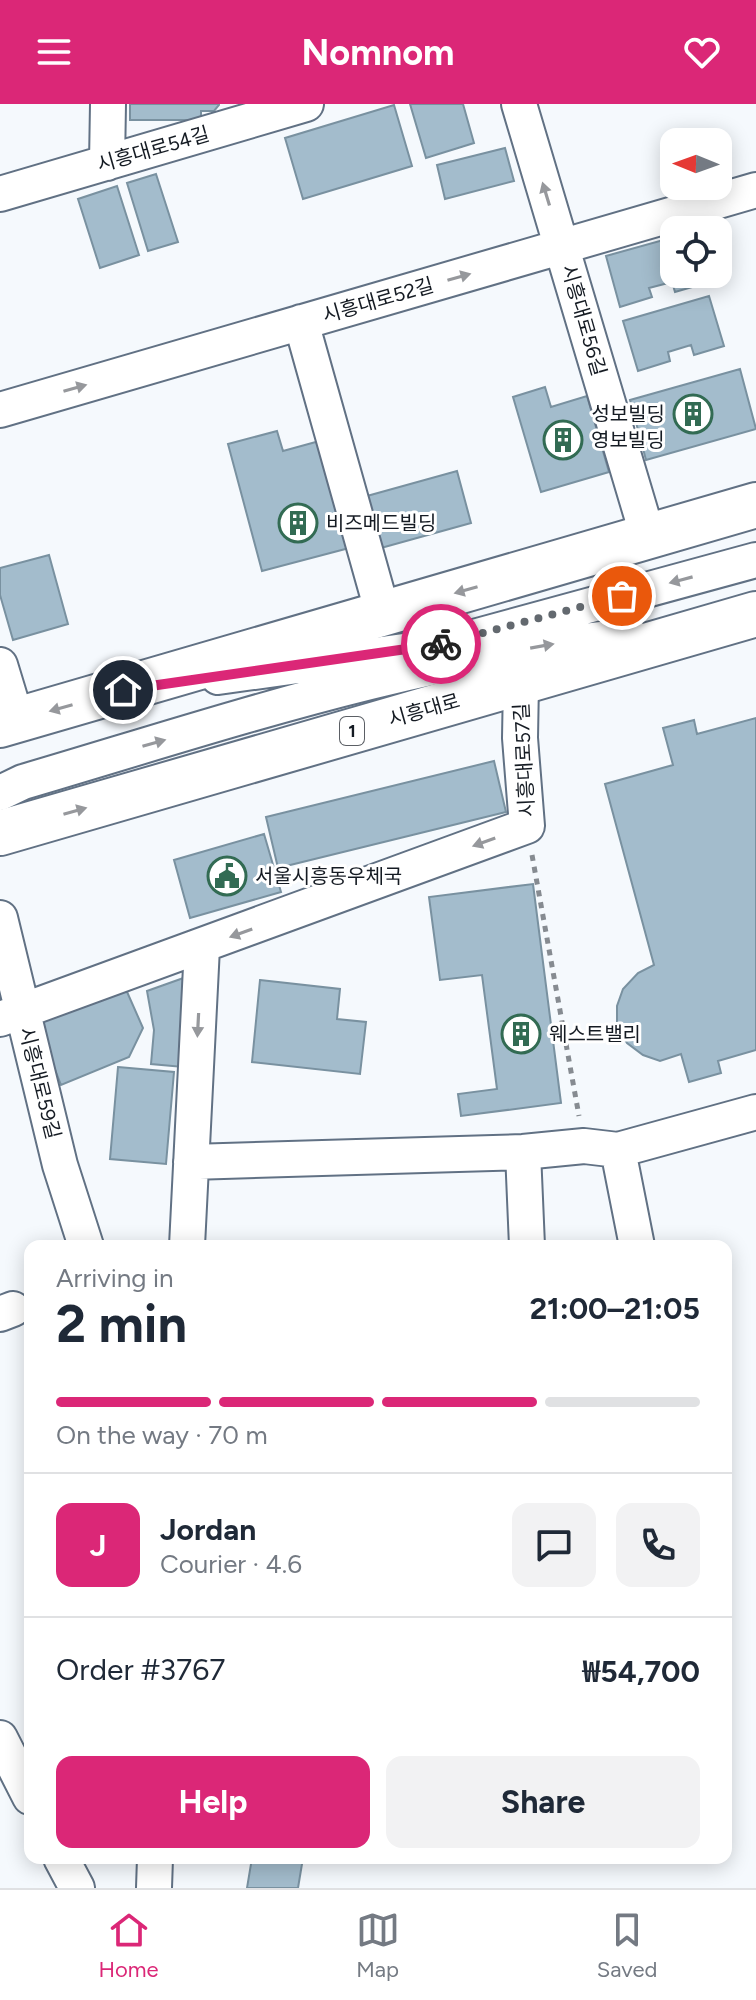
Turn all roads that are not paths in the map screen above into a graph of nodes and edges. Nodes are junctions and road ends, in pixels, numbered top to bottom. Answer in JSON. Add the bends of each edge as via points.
{"nodes":[{"id":1,"x":108,"y":104,"type":"edge"},
{"id":2,"x":306,"y":104,"type":"edge"},
{"id":3,"x":519,"y":104,"type":"edge"},
{"id":4,"x":245,"y":113,"type":"edge"},
{"id":5,"x":107,"y":163,"type":"junction"},
{"id":6,"x":756,"y":190,"type":"edge"},
{"id":7,"x":0,"y":194,"type":"edge"},
{"id":8,"x":562,"y":247,"type":"junction"},
{"id":9,"x":301,"y":322,"type":"junction"},
{"id":10,"x":0,"y":410,"type":"edge"},
{"id":11,"x":756,"y":505,"type":"edge"},
{"id":12,"x":648,"y":537,"type":"junction"},
{"id":13,"x":756,"y":560,"type":"edge"},
{"id":14,"x":383,"y":614,"type":"junction"},
{"id":15,"x":756,"y":614,"type":"edge"},
{"id":16,"x":704,"y":630,"type":"junction"},
{"id":17,"x":0,"y":665,"type":"edge"},
{"id":18,"x":521,"y":682,"type":"junction"},
{"id":19,"x":123,"y":690,"type":"junction"},
{"id":20,"x":9,"y":723,"type":"edge"},
{"id":21,"x":0,"y":793,"type":"edge"},
{"id":22,"x":0,"y":833,"type":"edge"},
{"id":23,"x":0,"y":918,"type":"edge"},
{"id":24,"x":202,"y":947,"type":"junction"},
{"id":25,"x":11,"y":1014,"type":"edge"},
{"id":26,"x":756,"y":1112,"type":"edge"},
{"id":27,"x":618,"y":1150,"type":"junction"},
{"id":28,"x":523,"y":1152,"type":"junction"},
{"id":29,"x":191,"y":1162,"type":"junction"},
{"id":30,"x":84,"y":1240,"type":"edge"},
{"id":31,"x":187,"y":1240,"type":"edge"},
{"id":32,"x":527,"y":1240,"type":"edge"},
{"id":33,"x":636,"y":1240,"type":"edge"},
{"id":34,"x":0,"y":1738,"type":"edge"},
{"id":35,"x":24,"y":1785,"type":"edge"},
{"id":36,"x":64,"y":1864,"type":"edge"},
{"id":37,"x":155,"y":1864,"type":"edge"},
{"id":38,"x":77,"y":1888,"type":"edge"},
{"id":39,"x":154,"y":1888,"type":"edge"}],
"edges":[{"from":1,"to":5,"type":"street"},
{"from":2,"to":4,"type":"street","name":"시흥대로54길"},
{"from":8,"to":3,"type":"street","name":"시흥대로56길","one_way":true},
{"from":4,"to":5,"type":"street","name":"시흥대로54길"},
{"from":5,"to":7,"type":"street","name":"시흥대로54길"},
{"from":6,"to":8,"type":"street","name":"시흥대로52길"},
{"from":9,"to":8,"type":"street","name":"시흥대로52길","one_way":true},
{"from":8,"to":12,"type":"street","name":"시흥대로56길"},
{"from":10,"to":9,"type":"street","name":"시흥대로52길","one_way":true},
{"from":9,"to":14,"type":"street"},
{"from":11,"to":12,"type":"main road"},
{"from":12,"to":14,"type":"main road","one_way":true},
{"from":13,"to":19,"type":"street","one_way":true,"via":[[429,647]]},
{"from":14,"to":19,"type":"main road"},
{"from":15,"to":16,"type":"main road","name":"시흥대로","number":"1"},
{"from":16,"to":18,"type":"main road","name":"시흥대로","number":"1"},
{"from":21,"to":16,"type":"street","one_way":true,"via":[[423,667],[564,642]]},
{"from":17,"to":20,"type":"street"},
{"from":22,"to":18,"type":"main road","name":"시흥대로","number":"1","one_way":true},
{"from":18,"to":24,"type":"street","name":"시흥대로57길","one_way":true,"via":[[527,826]]},
{"from":19,"to":20,"type":"main road","one_way":true},
{"from":23,"to":25,"type":"street","name":"시흥대로59길"},
{"from":24,"to":25,"type":"street","name":"시흥대로57길"},
{"from":24,"to":29,"type":"street","one_way":true},
{"from":25,"to":30,"type":"street","name":"시흥대로59길"},
{"from":26,"to":27,"type":"street"},
{"from":27,"to":28,"type":"street","via":[[584,1146]]},
{"from":27,"to":33,"type":"street"},
{"from":28,"to":29,"type":"street"},
{"from":28,"to":32,"type":"street"},
{"from":29,"to":31,"type":"street"},
{"from":34,"to":35,"type":"street"},
{"from":36,"to":38,"type":"street"},
{"from":37,"to":39,"type":"street"}]}
